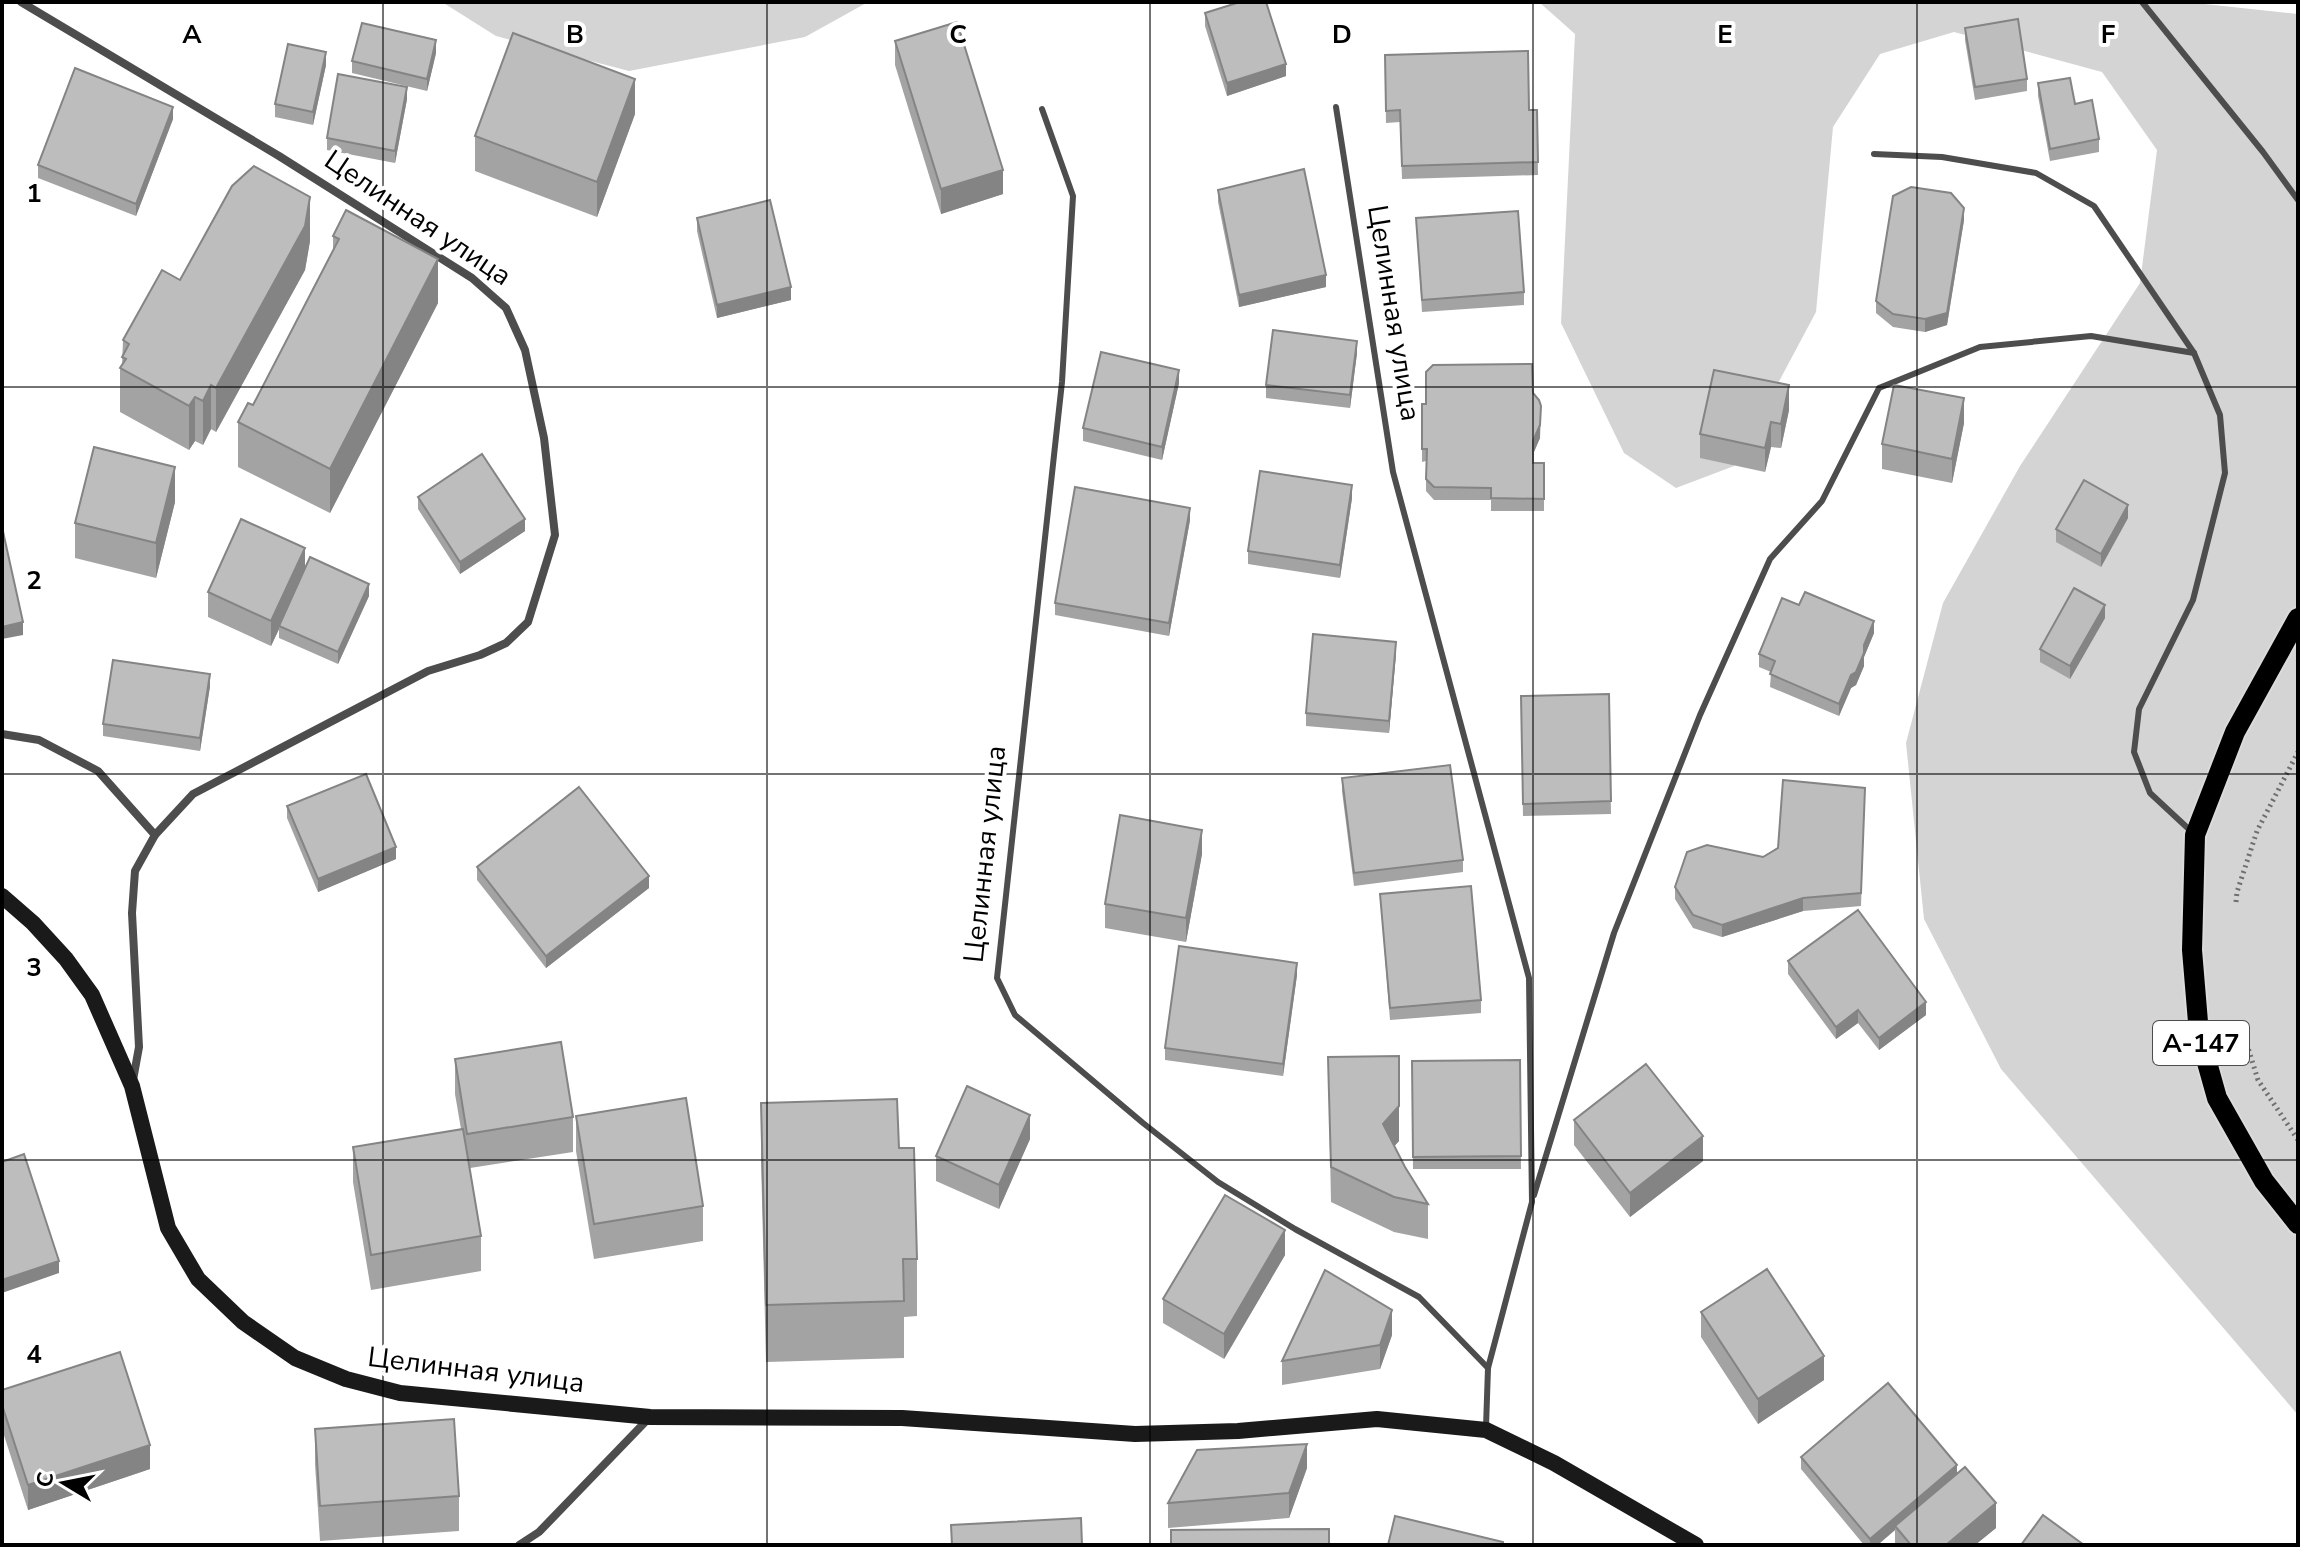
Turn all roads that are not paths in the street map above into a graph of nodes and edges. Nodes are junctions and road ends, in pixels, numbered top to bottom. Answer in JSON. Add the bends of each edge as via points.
{"nodes":[{"id":1,"x":21,"y":2,"type":"edge"},
{"id":2,"x":2142,"y":2,"type":"edge"},
{"id":3,"x":1336,"y":107,"type":"dead end"},
{"id":4,"x":1042,"y":109,"type":"dead end"},
{"id":5,"x":1874,"y":154,"type":"dead end"},
{"id":6,"x":2298,"y":200,"type":"edge"},
{"id":7,"x":2194,"y":353,"type":"junction"},
{"id":8,"x":2298,"y":618,"type":"edge"},
{"id":9,"x":2,"y":734,"type":"edge"},
{"id":10,"x":155,"y":835,"type":"junction"},
{"id":11,"x":2195,"y":835,"type":"junction"},
{"id":12,"x":2,"y":896,"type":"edge"},
{"id":13,"x":132,"y":1086,"type":"junction"},
{"id":14,"x":1532,"y":1202,"type":"junction"},
{"id":15,"x":2298,"y":1224,"type":"edge"},
{"id":16,"x":1488,"y":1368,"type":"junction"},
{"id":17,"x":650,"y":1417,"type":"junction"},
{"id":18,"x":1486,"y":1430,"type":"junction"},
{"id":19,"x":519,"y":1545,"type":"edge"},
{"id":20,"x":1696,"y":1545,"type":"edge"}],
"edges":[{"from":1,"to":10,"type":"street","name":"Целинная улица","via":[[472,278],[506,308],[525,350],[544,438],[555,535],[528,622],[506,643],[428,671],[193,794]]},
{"from":2,"to":6,"type":"lane"},
{"from":3,"to":14,"type":"lane","name":"Целинная улица","via":[[1393,472],[1529,978]]},
{"from":4,"to":16,"type":"lane","name":"Целинная улица","via":[[1073,196],[1062,382],[997,978],[1015,1015],[1181,1153],[1295,1229],[1419,1297]]},
{"from":5,"to":7,"type":"lane","via":[[1942,157],[2036,173],[2094,206]]},
{"from":7,"to":11,"type":"lane","via":[[2220,415],[2225,473],[2193,600],[2139,709],[2134,752],[2150,793]]},
{"from":7,"to":14,"type":"lane","via":[[2091,336],[1980,347],[1879,388],[1822,501],[1770,559],[1700,715],[1614,933]]},
{"from":8,"to":11,"type":"main road","number":"А-147","via":[[2235,732]]},
{"from":9,"to":10,"type":"street","via":[[39,740],[98,771]]},
{"from":10,"to":13,"type":"street","name":"Целинная улица","via":[[135,871],[139,1047]]},
{"from":11,"to":15,"type":"main road","number":"А-147","via":[[2192,950],[2199,1034],[2217,1098],[2264,1181]]},
{"from":12,"to":13,"type":"street","name":"Целинная улица","via":[[58,950],[92,995]]},
{"from":13,"to":17,"type":"street","name":"Целинная улица","via":[[168,1228],[198,1279],[243,1322],[295,1358],[400,1393]]},
{"from":14,"to":16,"type":"lane","name":"Целинная улица"},
{"from":16,"to":18,"type":"lane","name":"Целинная улица"},
{"from":17,"to":18,"type":"street","name":"Целинная улица","via":[[902,1418],[1135,1434],[1377,1419]]},
{"from":17,"to":19,"type":"street","via":[[539,1532]]},
{"from":18,"to":20,"type":"street","name":"Целинная улица"}]}
